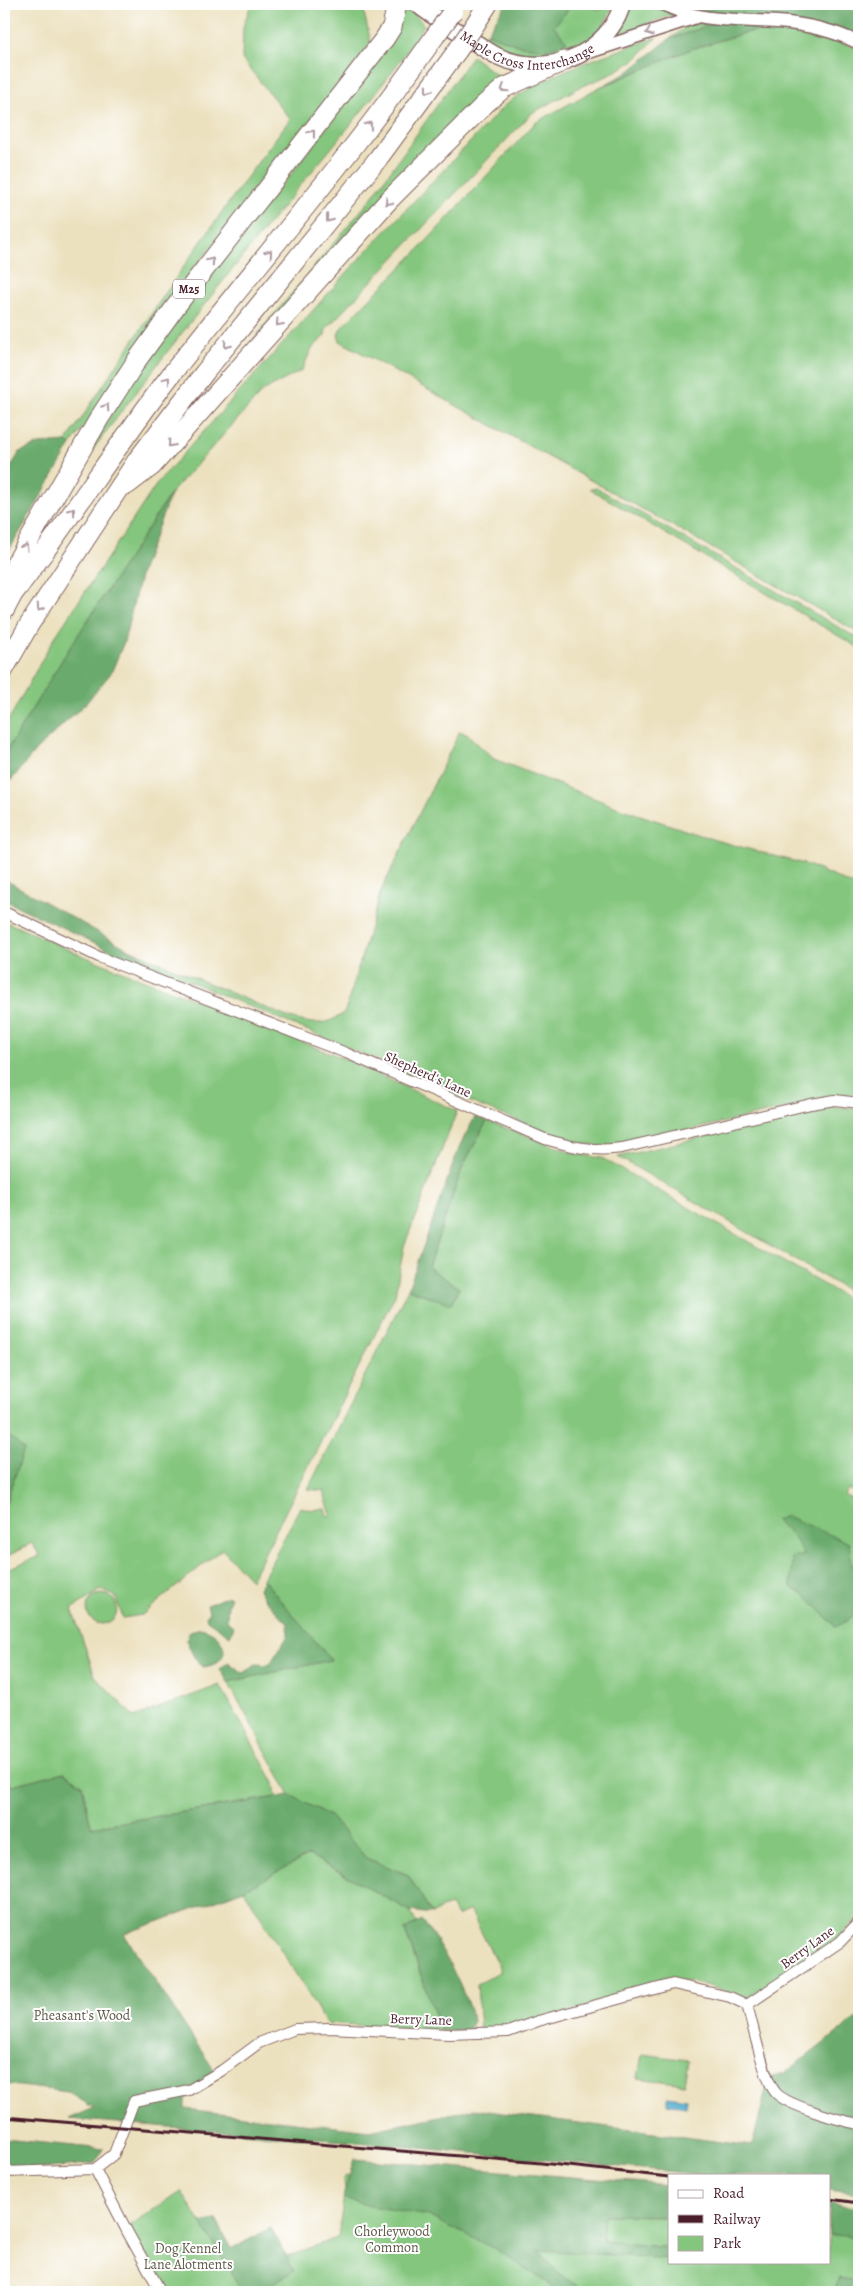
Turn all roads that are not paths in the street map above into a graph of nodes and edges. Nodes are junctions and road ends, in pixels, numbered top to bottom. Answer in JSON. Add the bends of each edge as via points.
{"nodes":[{"id":1,"x":397,"y":4,"type":"edge"},
{"id":2,"x":417,"y":4,"type":"edge"},
{"id":3,"x":488,"y":4,"type":"edge"},
{"id":4,"x":622,"y":4,"type":"edge"},
{"id":5,"x":663,"y":4,"type":"edge"},
{"id":6,"x":455,"y":8,"type":"edge"},
{"id":7,"x":696,"y":17,"type":"junction"},
{"id":8,"x":859,"y":43,"type":"edge"},
{"id":9,"x":572,"y":58,"type":"junction"},
{"id":10,"x":115,"y":494,"type":"junction"},
{"id":11,"x":13,"y":594,"type":"junction"},
{"id":12,"x":4,"y":610,"type":"edge"},
{"id":13,"x":4,"y":669,"type":"edge"},
{"id":14,"x":4,"y":912,"type":"edge"},
{"id":15,"x":859,"y":1103,"type":"edge"},
{"id":16,"x":859,"y":1922,"type":"edge"},
{"id":17,"x":747,"y":2006,"type":"junction"},
{"id":18,"x":859,"y":2124,"type":"edge"},
{"id":19,"x":95,"y":2169,"type":"junction"},
{"id":20,"x":4,"y":2172,"type":"edge"},
{"id":21,"x":161,"y":2292,"type":"edge"}],
"edges":[{"from":11,"to":1,"type":"highway","number":"M25","one_way":true,"via":[[16,563],[100,417],[137,360],[384,38],[392,26]]},
{"from":2,"to":9,"type":"main road","name":"Maple Cross Interchange","via":[[498,56],[516,63],[540,65]]},
{"from":3,"to":10,"type":"highway","one_way":true,"bridge":true,"via":[[377,160],[205,372]]},
{"from":4,"to":9,"type":"main road","name":"Maple Cross Interchange","via":[[606,34]]},
{"from":5,"to":7,"type":"street"},
{"from":11,"to":6,"type":"highway","number":"M25","one_way":true,"bridge":true,"via":[[169,378],[405,79]]},
{"from":7,"to":8,"type":"street","via":[[780,22],[843,35]]},
{"from":7,"to":9,"type":"street","one_way":true},
{"from":9,"to":10,"type":"highway","one_way":true,"via":[[504,88],[486,103],[389,200],[152,466]]},
{"from":10,"to":13,"type":"highway","one_way":true,"via":[[29,624]]},
{"from":11,"to":12,"type":"highway","number":"M25"},
{"from":14,"to":15,"type":"street","name":"Shepherd's Lane","via":[[101,958],[574,1148],[605,1151],[811,1104],[834,1100]]},
{"from":16,"to":17,"type":"street","name":"Berry Lane","via":[[840,1942]]},
{"from":17,"to":18,"type":"street","via":[[760,2054],[777,2094],[808,2110]]},
{"from":17,"to":19,"type":"street","name":"Berry Lane","via":[[730,1997],[673,1984],[508,2032],[448,2034],[295,2029],[259,2043],[188,2090],[134,2101],[114,2154]]},
{"from":19,"to":20,"type":"street"},
{"from":19,"to":21,"type":"street"}]}
